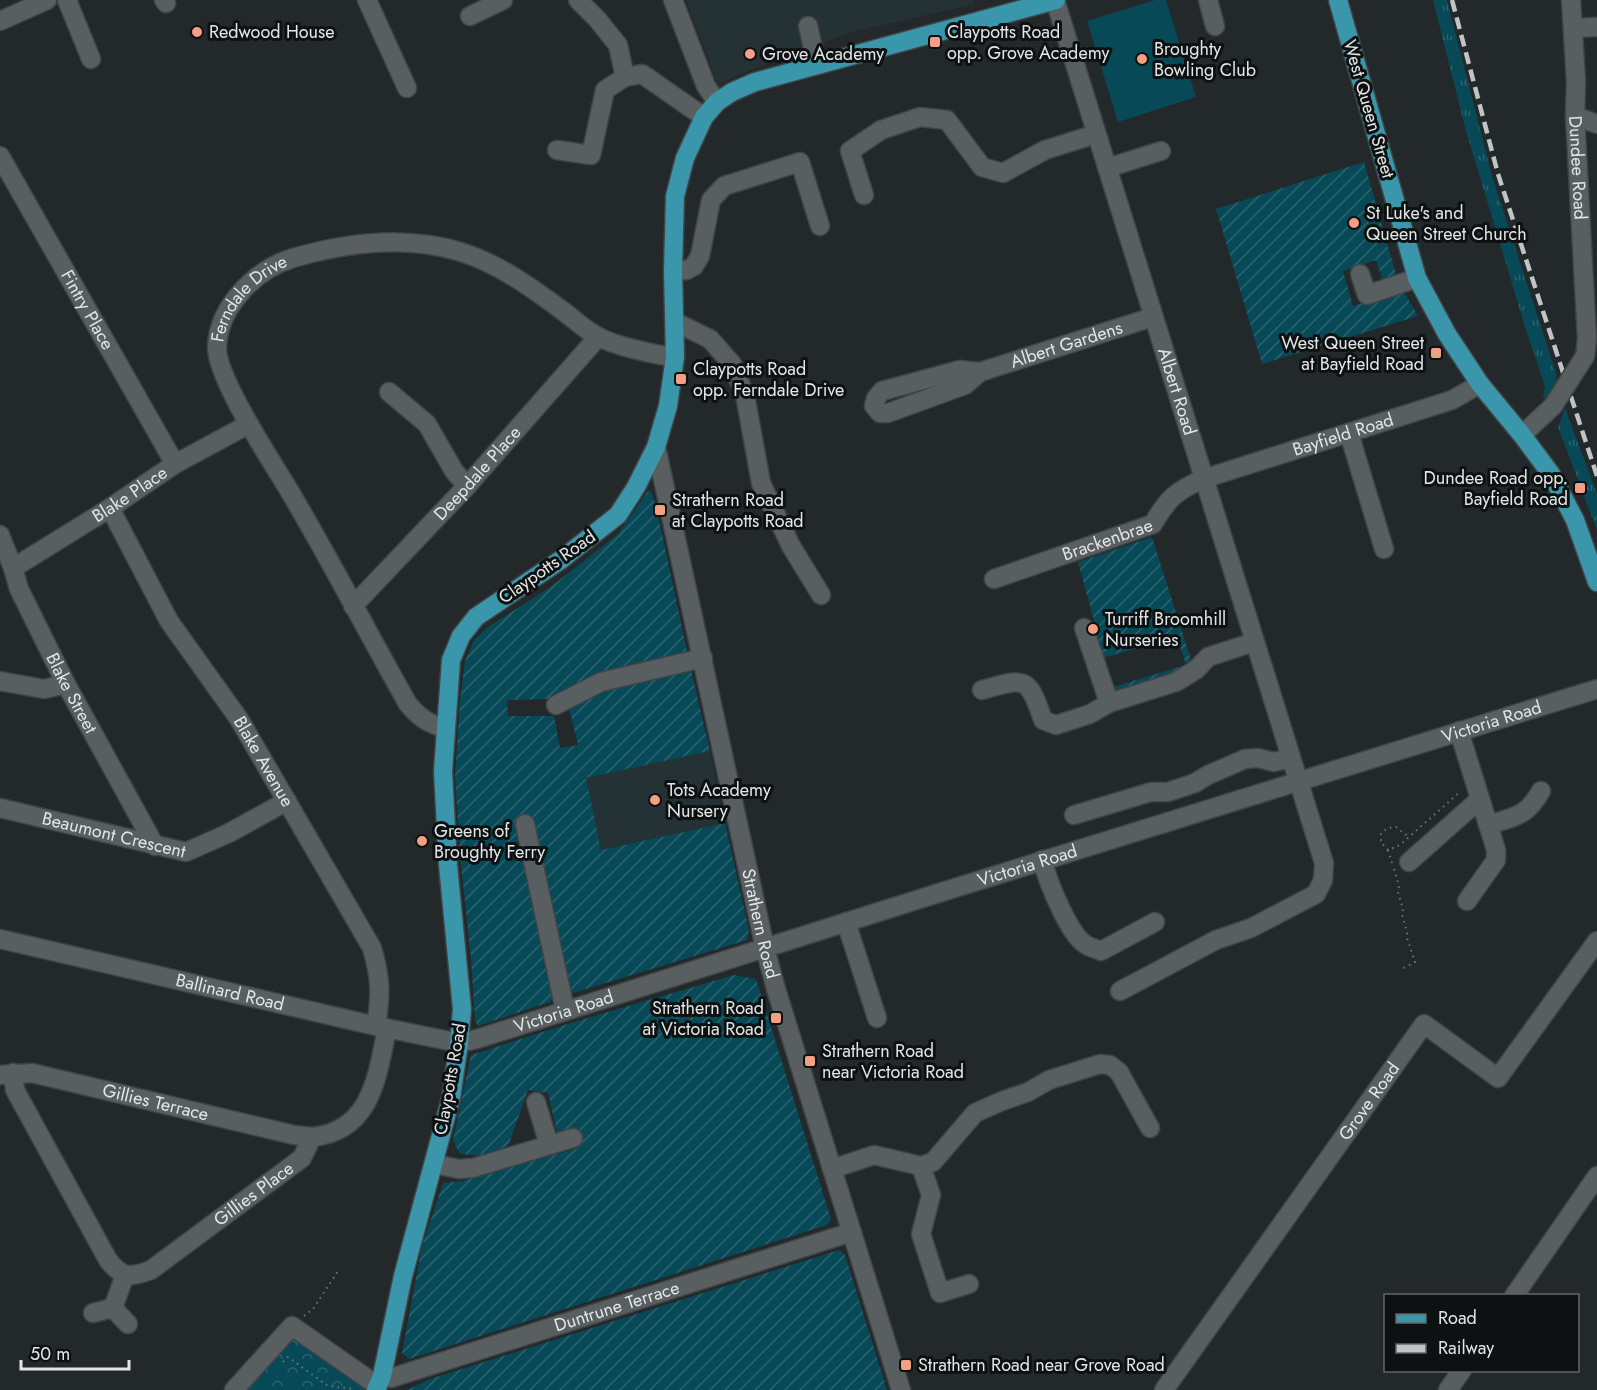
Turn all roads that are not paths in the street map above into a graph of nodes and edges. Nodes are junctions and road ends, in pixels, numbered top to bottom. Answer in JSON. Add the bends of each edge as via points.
{"nodes":[{"id":1,"x":47,"y":0,"type":"edge"},
{"id":2,"x":67,"y":0,"type":"edge"},
{"id":3,"x":367,"y":0,"type":"edge"},
{"id":4,"x":503,"y":0,"type":"edge"},
{"id":5,"x":578,"y":0,"type":"edge"},
{"id":6,"x":673,"y":0,"type":"edge"},
{"id":7,"x":1055,"y":0,"type":"edge"},
{"id":8,"x":1209,"y":0,"type":"edge"},
{"id":9,"x":1338,"y":0,"type":"edge"},
{"id":10,"x":1571,"y":0,"type":"edge"},
{"id":11,"x":470,"y":16,"type":"dead end"},
{"id":12,"x":0,"y":21,"type":"edge"},
{"id":13,"x":808,"y":26,"type":"dead end"},
{"id":14,"x":1215,"y":26,"type":"dead end"},
{"id":15,"x":1597,"y":27,"type":"edge"},
{"id":16,"x":1573,"y":28,"type":"junction"},
{"id":17,"x":91,"y":59,"type":"dead end"},
{"id":18,"x":817,"y":65,"type":"junction"},
{"id":19,"x":625,"y":77,"type":"junction"},
{"id":20,"x":407,"y":88,"type":"dead end"},
{"id":21,"x":717,"y":102,"type":"junction"},
{"id":22,"x":1575,"y":116,"type":"junction"},
{"id":23,"x":704,"y":117,"type":"junction"},
{"id":24,"x":1597,"y":124,"type":"edge"},
{"id":25,"x":1096,"y":134,"type":"junction"},
{"id":26,"x":557,"y":150,"type":"dead end"},
{"id":27,"x":1161,"y":151,"type":"dead end"},
{"id":28,"x":0,"y":156,"type":"edge"},
{"id":29,"x":1107,"y":168,"type":"junction"},
{"id":30,"x":864,"y":195,"type":"dead end"},
{"id":31,"x":1589,"y":218,"type":"edge"},
{"id":32,"x":820,"y":226,"type":"dead end"},
{"id":33,"x":673,"y":272,"type":"junction"},
{"id":34,"x":1360,"y":274,"type":"dead end"},
{"id":35,"x":1417,"y":278,"type":"junction"},
{"id":36,"x":1153,"y":317,"type":"junction"},
{"id":37,"x":675,"y":322,"type":"junction"},
{"id":38,"x":598,"y":337,"type":"junction"},
{"id":39,"x":675,"y":357,"type":"junction"},
{"id":40,"x":980,"y":372,"type":"junction"},
{"id":41,"x":1480,"y":384,"type":"junction"},
{"id":42,"x":389,"y":392,"type":"dead end"},
{"id":43,"x":249,"y":424,"type":"junction"},
{"id":44,"x":1349,"y":433,"type":"junction"},
{"id":45,"x":1522,"y":435,"type":"junction"},
{"id":46,"x":656,"y":447,"type":"junction"},
{"id":47,"x":175,"y":465,"type":"junction"},
{"id":48,"x":1203,"y":478,"type":"junction"},
{"id":49,"x":467,"y":486,"type":"junction"},
{"id":50,"x":110,"y":508,"type":"junction"},
{"id":51,"x":0,"y":535,"type":"edge"},
{"id":52,"x":1384,"y":549,"type":"dead end"},
{"id":53,"x":13,"y":568,"type":"junction"},
{"id":54,"x":994,"y":579,"type":"dead end"},
{"id":55,"x":1597,"y":582,"type":"edge"},
{"id":56,"x":821,"y":595,"type":"dead end"},
{"id":57,"x":353,"y":606,"type":"junction"},
{"id":58,"x":1084,"y":628,"type":"dead end"},
{"id":59,"x":1254,"y":642,"type":"junction"},
{"id":60,"x":703,"y":658,"type":"junction"},
{"id":61,"x":0,"y":681,"type":"edge"},
{"id":62,"x":66,"y":684,"type":"junction"},
{"id":63,"x":1597,"y":689,"type":"edge"},
{"id":64,"x":982,"y":690,"type":"dead end"},
{"id":65,"x":1109,"y":703,"type":"junction"},
{"id":66,"x":556,"y":705,"type":"dead end"},
{"id":67,"x":445,"y":728,"type":"junction"},
{"id":68,"x":1459,"y":731,"type":"junction"},
{"id":69,"x":1290,"y":758,"type":"junction"},
{"id":70,"x":1298,"y":781,"type":"junction"},
{"id":71,"x":1541,"y":791,"type":"dead end"},
{"id":72,"x":1480,"y":799,"type":"junction"},
{"id":73,"x":287,"y":801,"type":"junction"},
{"id":74,"x":0,"y":808,"type":"edge"},
{"id":75,"x":1074,"y":815,"type":"dead end"},
{"id":76,"x":525,"y":824,"type":"dead end"},
{"id":77,"x":1488,"y":825,"type":"junction"},
{"id":78,"x":155,"y":846,"type":"junction"},
{"id":79,"x":1042,"y":860,"type":"junction"},
{"id":80,"x":1409,"y":862,"type":"dead end"},
{"id":81,"x":1467,"y":901,"type":"dead end"},
{"id":82,"x":846,"y":922,"type":"junction"},
{"id":83,"x":1155,"y":922,"type":"dead end"},
{"id":84,"x":0,"y":939,"type":"edge"},
{"id":85,"x":1597,"y":941,"type":"edge"},
{"id":86,"x":765,"y":948,"type":"junction"},
{"id":87,"x":1120,"y":991,"type":"dead end"},
{"id":88,"x":565,"y":1010,"type":"junction"},
{"id":89,"x":877,"y":1018,"type":"dead end"},
{"id":90,"x":382,"y":1028,"type":"junction"},
{"id":91,"x":459,"y":1043,"type":"junction"},
{"id":92,"x":7,"y":1074,"type":"edge"},
{"id":93,"x":536,"y":1102,"type":"dead end"},
{"id":94,"x":1149,"y":1128,"type":"dead end"},
{"id":95,"x":312,"y":1137,"type":"junction"},
{"id":96,"x":573,"y":1138,"type":"dead end"},
{"id":97,"x":549,"y":1145,"type":"junction"},
{"id":98,"x":434,"y":1164,"type":"junction"},
{"id":99,"x":921,"y":1166,"type":"junction"},
{"id":100,"x":832,"y":1169,"type":"junction"},
{"id":101,"x":1597,"y":1176,"type":"edge"},
{"id":102,"x":852,"y":1232,"type":"junction"},
{"id":103,"x":125,"y":1275,"type":"junction"},
{"id":104,"x":969,"y":1284,"type":"dead end"},
{"id":105,"x":1515,"y":1294,"type":"edge"},
{"id":106,"x":112,"y":1308,"type":"junction"},
{"id":107,"x":93,"y":1313,"type":"dead end"},
{"id":108,"x":128,"y":1324,"type":"dead end"},
{"id":109,"x":1461,"y":1372,"type":"edge"},
{"id":110,"x":374,"y":1385,"type":"edge"},
{"id":111,"x":234,"y":1390,"type":"edge"},
{"id":112,"x":901,"y":1390,"type":"edge"},
{"id":113,"x":1164,"y":1390,"type":"edge"},
{"id":114,"x":1448,"y":1390,"type":"edge"}],
"edges":[{"from":1,"to":12,"type":"street"},
{"from":2,"to":17,"type":"street"},
{"from":3,"to":20,"type":"street"},
{"from":4,"to":11,"type":"street"},
{"from":5,"to":19,"type":"street","via":[[618,45]]},
{"from":6,"to":21,"type":"street","via":[[706,86]]},
{"from":7,"to":18,"type":"main road","name":"Claypotts Road"},
{"from":7,"to":25,"type":"street","name":"Albert Road"},
{"from":8,"to":14,"type":"street"},
{"from":9,"to":35,"type":"main road","name":"West Queen Street"},
{"from":10,"to":16,"type":"street","name":"Dundee Road"},
{"from":13,"to":18,"type":"street"},
{"from":15,"to":16,"type":"street"},
{"from":16,"to":22,"type":"street","name":"Dundee Road"},
{"from":18,"to":21,"type":"main road","name":"Claypotts Road","via":[[755,82]]},
{"from":19,"to":23,"type":"street","via":[[642,74]]},
{"from":19,"to":26,"type":"street","via":[[605,90],[591,155]]},
{"from":21,"to":23,"type":"main road","name":"Claypotts Road"},
{"from":22,"to":24,"type":"street"},
{"from":22,"to":31,"type":"street","name":"Dundee Road"},
{"from":23,"to":33,"type":"main road","name":"Claypotts Road","via":[[685,158],[675,196]]},
{"from":25,"to":29,"type":"street","name":"Albert Road"},
{"from":25,"to":30,"type":"street","via":[[1045,150],[1003,172],[982,167],[947,120],[920,117],[881,130],[850,151]]},
{"from":27,"to":29,"type":"street"},
{"from":28,"to":47,"type":"street","name":"Fintry Place"},
{"from":29,"to":36,"type":"street","name":"Albert Road"},
{"from":31,"to":45,"type":"street","name":"Dundee Road","bridge":true,"via":[[1585,356],[1553,406]]},
{"from":32,"to":33,"type":"street","via":[[800,162],[741,180],[724,186],[711,200],[700,255],[694,266]]},
{"from":33,"to":37,"type":"main road","name":"Claypotts Road"},
{"from":34,"to":35,"type":"street","via":[[1367,295]]},
{"from":35,"to":41,"type":"main road","name":"West Queen Street"},
{"from":36,"to":40,"type":"street","name":"Albert Gardens"},
{"from":36,"to":48,"type":"street","name":"Albert Road"},
{"from":37,"to":39,"type":"main road","name":"Claypotts Road"},
{"from":37,"to":56,"type":"street","via":[[710,339],[732,364],[745,395],[761,483],[791,546]]},
{"from":38,"to":39,"type":"street","name":"Ferndale Drive"},
{"from":38,"to":43,"type":"street","name":"Ferndale Drive","via":[[499,268],[460,252],[386,241],[314,252],[262,272],[228,308],[220,328],[218,362]]},
{"from":38,"to":49,"type":"street","name":"Deepdale Place"},
{"from":39,"to":46,"type":"main road","name":"Claypotts Road","via":[[668,406]]},
{"from":40,"to":40,"type":"street","name":"Albert Gardens","via":[[965,385],[888,413],[880,413],[874,406],[882,391],[960,370]]},
{"from":41,"to":44,"type":"street","name":"Bayfield Road","via":[[1452,400]]},
{"from":41,"to":45,"type":"main road","name":"West Queen Street"},
{"from":42,"to":49,"type":"street","via":[[427,424]]},
{"from":43,"to":47,"type":"street","name":"Blake Place"},
{"from":43,"to":57,"type":"street","name":"Ferndale Drive"},
{"from":44,"to":48,"type":"street","name":"Bayfield Road"},
{"from":44,"to":52,"type":"street"},
{"from":45,"to":55,"type":"main road","via":[[1551,474],[1575,520]]},
{"from":46,"to":60,"type":"street","name":"Strathern Road"},
{"from":46,"to":67,"type":"main road","name":"Claypotts Road","via":[[618,515],[562,559],[476,617],[461,636],[451,660]]},
{"from":47,"to":50,"type":"street","name":"Blake Place"},
{"from":48,"to":54,"type":"street","name":"Brackenbrae","via":[[1166,503],[1153,524]]},
{"from":48,"to":59,"type":"street","name":"Albert Road"},
{"from":49,"to":57,"type":"street","name":"Deepdale Place"},
{"from":50,"to":53,"type":"street","name":"Blake Place"},
{"from":50,"to":73,"type":"street","name":"Blake Avenue","via":[[169,621],[239,719]]},
{"from":51,"to":53,"type":"street","name":"Blake Street"},
{"from":53,"to":62,"type":"street","name":"Blake Street","via":[[19,589]]},
{"from":57,"to":67,"type":"street","name":"Ferndale Drive","via":[[408,704],[430,724]]},
{"from":58,"to":65,"type":"street"},
{"from":59,"to":65,"type":"street","via":[[1208,657],[1176,682]]},
{"from":59,"to":69,"type":"street","name":"Albert Road"},
{"from":60,"to":66,"type":"street","via":[[602,682]]},
{"from":60,"to":86,"type":"street","name":"Strathern Road"},
{"from":61,"to":62,"type":"street","via":[[44,689]]},
{"from":62,"to":78,"type":"street","name":"Blake Street"},
{"from":63,"to":68,"type":"street","name":"Victoria Road"},
{"from":64,"to":65,"type":"street","via":[[1016,681],[1026,684],[1034,693],[1043,720],[1056,725]]},
{"from":67,"to":91,"type":"main road","name":"Claypotts Road","via":[[448,865],[462,1010]]},
{"from":68,"to":70,"type":"street","name":"Victoria Road"},
{"from":68,"to":72,"type":"street"},
{"from":69,"to":70,"type":"street","name":"Albert Road"},
{"from":69,"to":75,"type":"street","via":[[1274,762],[1245,759],[1196,783]]},
{"from":70,"to":79,"type":"street","name":"Victoria Road"},
{"from":70,"to":87,"type":"street","name":"Albert Road","via":[[1324,863],[1323,880],[1316,894],[1251,928],[1216,940]]},
{"from":71,"to":77,"type":"street","via":[[1532,807],[1522,814]]},
{"from":72,"to":77,"type":"street"},
{"from":72,"to":80,"type":"street"},
{"from":73,"to":78,"type":"street","name":"Beaumont Crescent","via":[[186,852]]},
{"from":73,"to":90,"type":"street","name":"Blake Avenue","via":[[372,948],[379,973]]},
{"from":74,"to":78,"type":"street","name":"Beaumont Crescent"},
{"from":76,"to":88,"type":"street","via":[[522,850]]},
{"from":77,"to":81,"type":"street","via":[[1496,860]]},
{"from":79,"to":82,"type":"street","name":"Victoria Road"},
{"from":79,"to":83,"type":"street","via":[[1072,929],[1086,946],[1101,951]]},
{"from":82,"to":86,"type":"street","name":"Victoria Road"},
{"from":82,"to":89,"type":"street"},
{"from":84,"to":90,"type":"street","name":"Ballinard Road"},
{"from":85,"to":113,"type":"street","name":"Grove Road","via":[[1498,1078],[1424,1024]]},
{"from":86,"to":88,"type":"street","name":"Victoria Road"},
{"from":86,"to":100,"type":"street","name":"Strathern Road"},
{"from":88,"to":91,"type":"street","name":"Victoria Road"},
{"from":90,"to":91,"type":"street","name":"Ballinard Road"},
{"from":90,"to":95,"type":"street","via":[[375,1086],[368,1103],[340,1129],[327,1136]]},
{"from":91,"to":98,"type":"main road","name":"Claypotts Road","via":[[451,1098]]},
{"from":92,"to":95,"type":"street","name":"Gillies Terrace","via":[[32,1074]]},
{"from":92,"to":103,"type":"street","via":[[108,1260]]},
{"from":93,"to":97,"type":"street"},
{"from":94,"to":99,"type":"street","via":[[1119,1072],[1100,1064],[1049,1080],[975,1113],[933,1162]]},
{"from":95,"to":103,"type":"street","name":"Gillies Place","via":[[302,1158],[170,1256],[151,1270]]},
{"from":96,"to":97,"type":"street"},
{"from":97,"to":98,"type":"street","via":[[473,1168]]},
{"from":98,"to":110,"type":"main road","name":"Claypotts Road"},
{"from":99,"to":100,"type":"street","via":[[874,1155]]},
{"from":99,"to":104,"type":"street","via":[[931,1195],[921,1234],[940,1293]]},
{"from":100,"to":102,"type":"street","name":"Strathern Road"},
{"from":101,"to":105,"type":"street"},
{"from":102,"to":110,"type":"street","name":"Duntrune Terrace"},
{"from":102,"to":112,"type":"street","name":"Strathern Road"},
{"from":103,"to":106,"type":"street"},
{"from":106,"to":107,"type":"street"},
{"from":106,"to":108,"type":"street"},
{"from":109,"to":114,"type":"street"},
{"from":110,"to":111,"type":"street","via":[[292,1326]]}]}
